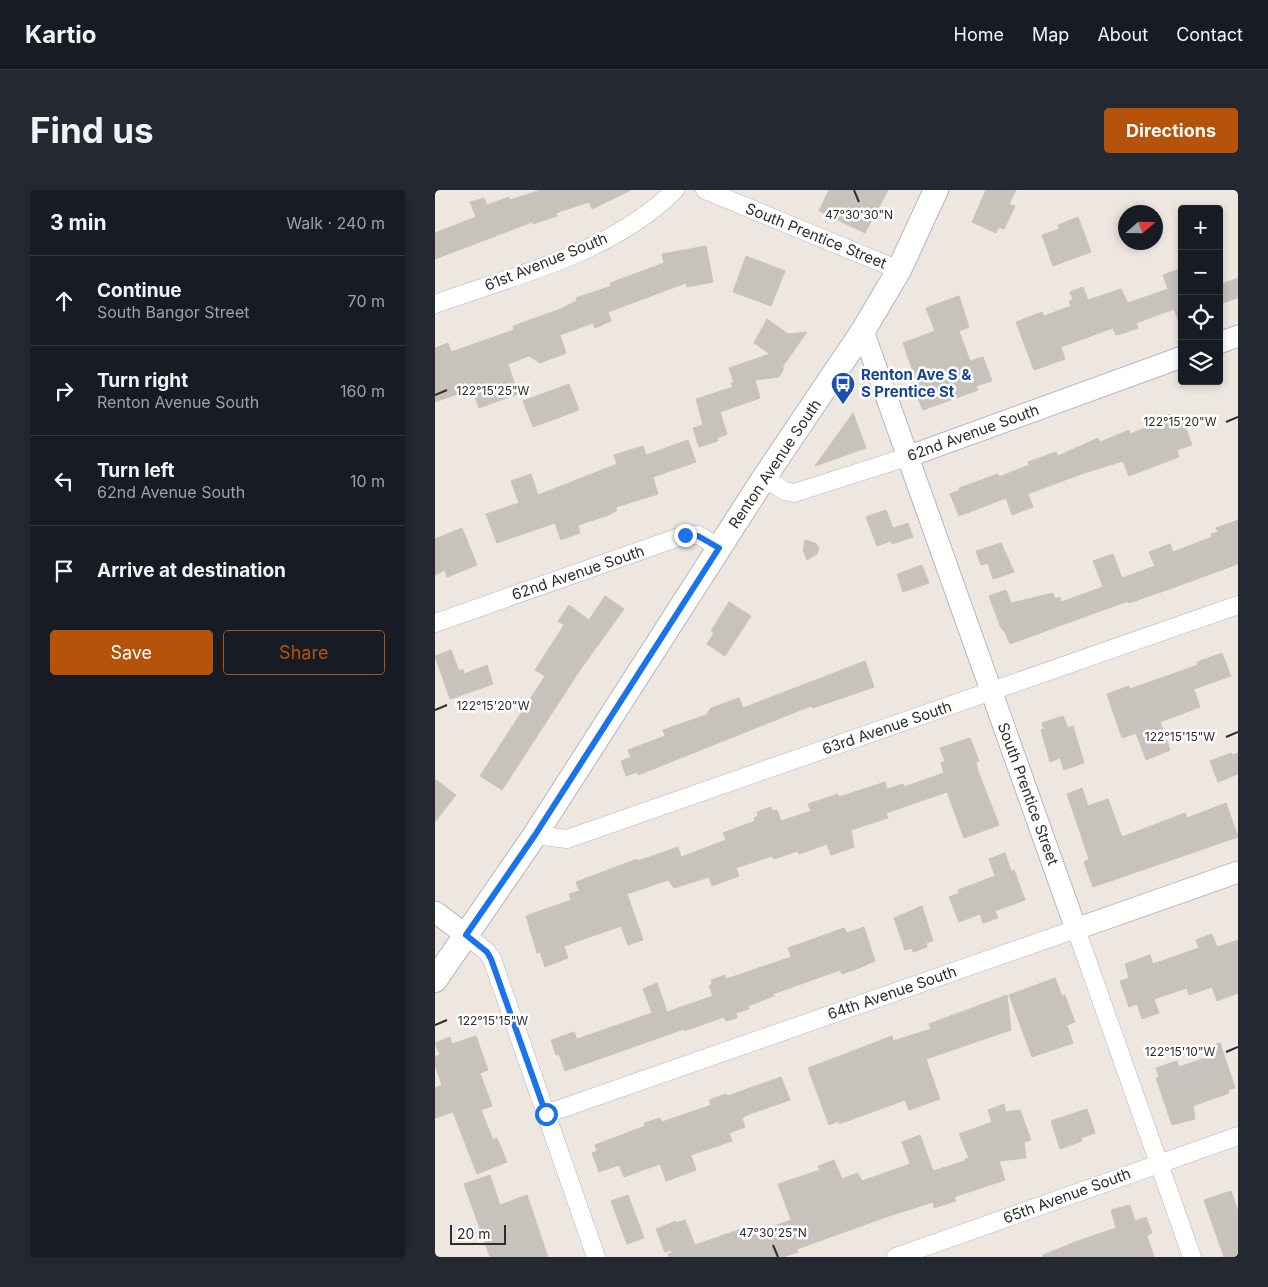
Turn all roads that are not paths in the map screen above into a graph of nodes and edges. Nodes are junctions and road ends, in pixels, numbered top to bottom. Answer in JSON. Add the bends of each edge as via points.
{"nodes":[{"id":1,"x":675,"y":190,"type":"edge"},
{"id":2,"x":705,"y":190,"type":"edge"},
{"id":3,"x":936,"y":190,"type":"edge"},
{"id":4,"x":899,"y":270,"type":"junction"},
{"id":5,"x":435,"y":304,"type":"edge"},
{"id":6,"x":863,"y":331,"type":"junction"},
{"id":7,"x":1238,"y":336,"type":"edge"},
{"id":8,"x":1223,"y":342,"type":"edge"},
{"id":9,"x":1178,"y":358,"type":"edge"},
{"id":10,"x":907,"y":457,"type":"junction"},
{"id":11,"x":764,"y":478,"type":"junction"},
{"id":12,"x":719,"y":548,"type":"junction"},
{"id":13,"x":1238,"y":604,"type":"edge"},
{"id":14,"x":435,"y":623,"type":"edge"},
{"id":15,"x":991,"y":692,"type":"junction"},
{"id":16,"x":535,"y":835,"type":"junction"},
{"id":17,"x":1238,"y":872,"type":"edge"},
{"id":18,"x":435,"y":912,"type":"edge"},
{"id":19,"x":1076,"y":929,"type":"junction"},
{"id":20,"x":466,"y":935,"type":"junction"},
{"id":21,"x":435,"y":980,"type":"edge"},
{"id":22,"x":546,"y":1114,"type":"junction"},
{"id":23,"x":1238,"y":1136,"type":"edge"},
{"id":24,"x":1159,"y":1163,"type":"junction"},
{"id":25,"x":597,"y":1257,"type":"edge"},
{"id":26,"x":896,"y":1257,"type":"edge"},
{"id":27,"x":1192,"y":1257,"type":"edge"}],
"edges":[{"from":1,"to":5,"type":"street","name":"61st Avenue South","via":[[663,203],[629,227],[604,240]]},
{"from":2,"to":4,"type":"street","name":"South Prentice Street"},
{"from":3,"to":4,"type":"main road","name":"Renton Avenue South"},
{"from":4,"to":6,"type":"main road","name":"Renton Avenue South"},
{"from":6,"to":10,"type":"street","name":"South Prentice Street"},
{"from":6,"to":11,"type":"main road","name":"Renton Avenue South"},
{"from":7,"to":8,"type":"street"},
{"from":9,"to":10,"type":"street","name":"62nd Avenue South"},
{"from":10,"to":11,"type":"street","name":"62nd Avenue South","via":[[794,493]]},
{"from":10,"to":15,"type":"street","name":"South Prentice Street"},
{"from":11,"to":12,"type":"main road","name":"Renton Avenue South"},
{"from":12,"to":14,"type":"street","name":"62nd Avenue South","via":[[698,536],[685,535]]},
{"from":12,"to":16,"type":"main road","name":"Renton Avenue South"},
{"from":13,"to":15,"type":"street","name":"63rd Avenue South"},
{"from":15,"to":16,"type":"street","name":"63rd Avenue South","via":[[567,839]]},
{"from":15,"to":19,"type":"street","name":"South Prentice Street"},
{"from":16,"to":20,"type":"main road","name":"Renton Avenue South"},
{"from":17,"to":19,"type":"street","name":"64th Avenue South"},
{"from":18,"to":20,"type":"street"},
{"from":19,"to":22,"type":"street","name":"64th Avenue South"},
{"from":19,"to":24,"type":"street","name":"South Prentice Street"},
{"from":20,"to":21,"type":"main road","name":"Renton Avenue South"},
{"from":20,"to":22,"type":"street","via":[[491,959]]},
{"from":22,"to":25,"type":"street"},
{"from":23,"to":24,"type":"street","name":"65th Avenue South"},
{"from":24,"to":26,"type":"street","name":"65th Avenue South"},
{"from":24,"to":27,"type":"street","name":"South Prentice Street"}]}
